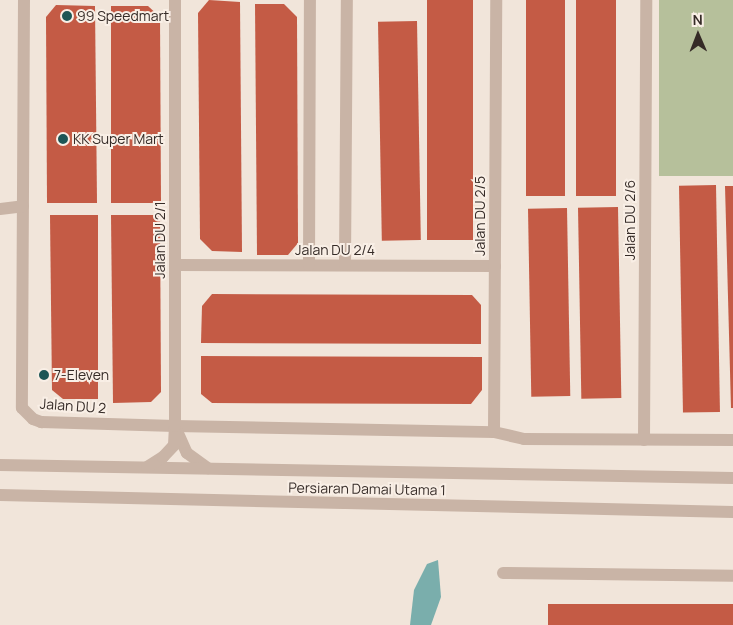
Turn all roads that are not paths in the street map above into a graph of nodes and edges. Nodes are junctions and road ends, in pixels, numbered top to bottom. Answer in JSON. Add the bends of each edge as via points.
{"nodes":[{"id":1,"x":24,"y":0,"type":"edge"},
{"id":2,"x":175,"y":0,"type":"edge"},
{"id":3,"x":310,"y":0,"type":"edge"},
{"id":4,"x":347,"y":0,"type":"edge"},
{"id":5,"x":496,"y":0,"type":"edge"},
{"id":6,"x":646,"y":0,"type":"edge"},
{"id":7,"x":23,"y":206,"type":"junction"},
{"id":8,"x":0,"y":209,"type":"edge"},
{"id":9,"x":175,"y":265,"type":"junction"},
{"id":10,"x":309,"y":265,"type":"junction"},
{"id":11,"x":345,"y":265,"type":"junction"},
{"id":12,"x":495,"y":266,"type":"junction"},
{"id":13,"x":175,"y":426,"type":"junction"},
{"id":14,"x":494,"y":432,"type":"junction"},
{"id":15,"x":644,"y":440,"type":"junction"},
{"id":16,"x":733,"y":440,"type":"edge"},
{"id":17,"x":1,"y":465,"type":"edge"},
{"id":18,"x":146,"y":468,"type":"junction"},
{"id":19,"x":210,"y":469,"type":"junction"},
{"id":20,"x":733,"y":478,"type":"edge"},
{"id":21,"x":0,"y":495,"type":"edge"},
{"id":22,"x":733,"y":512,"type":"edge"},
{"id":23,"x":503,"y":573,"type":"dead end"},
{"id":24,"x":733,"y":576,"type":"edge"}],
"edges":[{"from":1,"to":7,"type":"street","name":"Jalan DU 2"},
{"from":2,"to":9,"type":"street","name":"Jalan DU 2/1"},
{"from":3,"to":10,"type":"street"},
{"from":4,"to":11,"type":"street"},
{"from":5,"to":12,"type":"street","name":"Jalan DU 2/5"},
{"from":6,"to":15,"type":"street","name":"Jalan DU 2/6"},
{"from":7,"to":8,"type":"street"},
{"from":7,"to":13,"type":"street","name":"Jalan DU 2","via":[[22,408],[41,422]]},
{"from":9,"to":10,"type":"street","name":"Jalan DU 2/4"},
{"from":9,"to":13,"type":"street","name":"Jalan DU 2/1"},
{"from":10,"to":11,"type":"street","name":"Jalan DU 2/4"},
{"from":11,"to":12,"type":"street","name":"Jalan DU 2/4"},
{"from":12,"to":14,"type":"street","name":"Jalan DU 2/5"},
{"from":13,"to":14,"type":"street"},
{"from":13,"to":18,"type":"street","name":"Jalan DU 2/1","via":[[174,445],[163,458]]},
{"from":13,"to":19,"type":"street","via":[[187,453]]},
{"from":14,"to":15,"type":"street","via":[[524,439]]},
{"from":15,"to":16,"type":"street"},
{"from":17,"to":18,"type":"street","name":"Persiaran Damai Utama 1"},
{"from":18,"to":19,"type":"street","name":"Persiaran Damai Utama 1"},
{"from":19,"to":20,"type":"street","name":"Persiaran Damai Utama 1"},
{"from":21,"to":22,"type":"street","name":"Persiaran Damai Utama 1"},
{"from":23,"to":24,"type":"street"}]}
